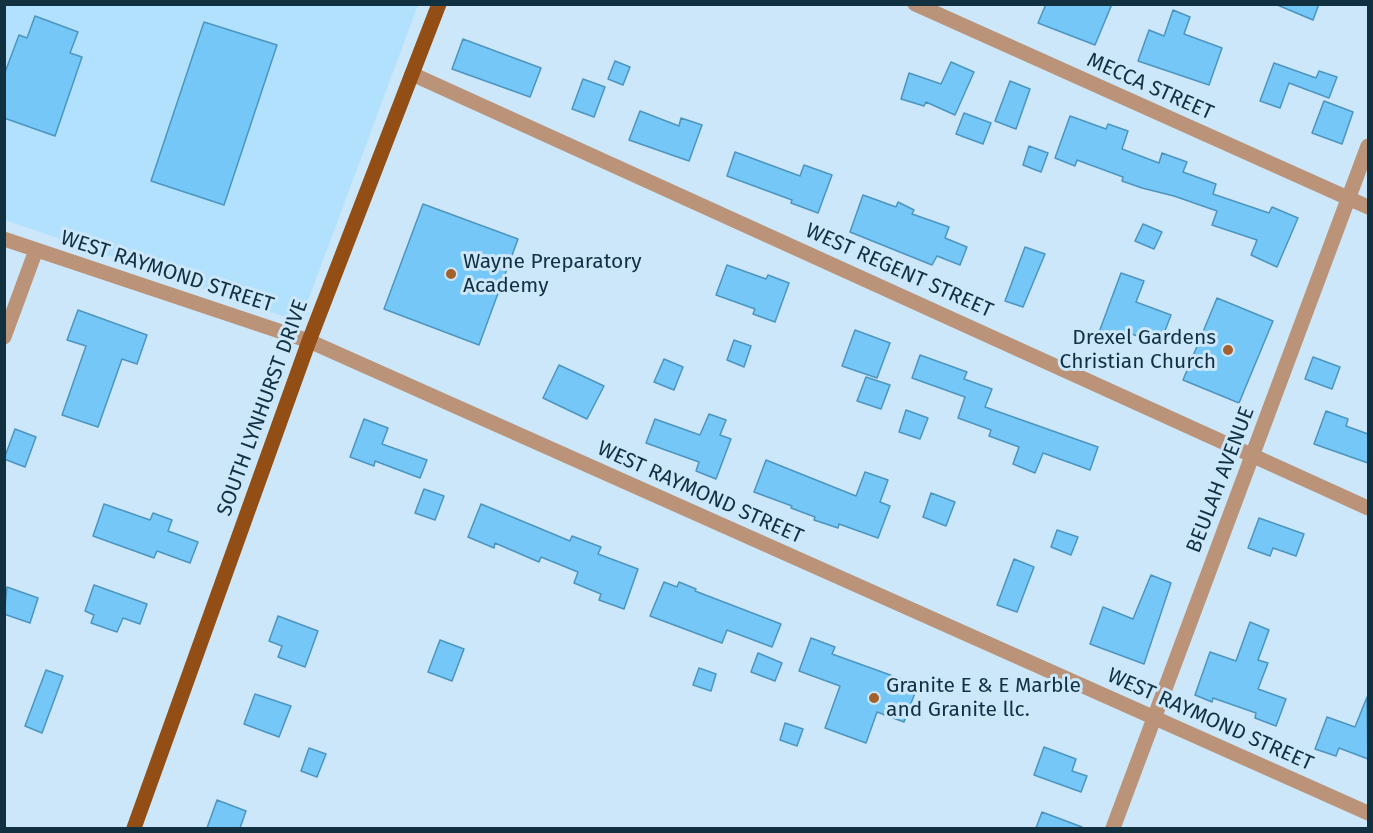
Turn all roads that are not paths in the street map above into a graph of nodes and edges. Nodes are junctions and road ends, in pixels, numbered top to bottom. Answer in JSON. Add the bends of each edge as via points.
{"nodes":[{"id":1,"x":439,"y":4,"type":"edge"},
{"id":2,"x":915,"y":4,"type":"edge"},
{"id":3,"x":412,"y":74,"type":"junction"},
{"id":4,"x":1368,"y":146,"type":"edge"},
{"id":5,"x":1349,"y":198,"type":"junction"},
{"id":6,"x":1368,"y":207,"type":"edge"},
{"id":7,"x":4,"y":239,"type":"edge"},
{"id":8,"x":36,"y":250,"type":"junction"},
{"id":9,"x":4,"y":337,"type":"edge"},
{"id":10,"x":309,"y":341,"type":"junction"},
{"id":11,"x":1253,"y":455,"type":"junction"},
{"id":12,"x":1368,"y":508,"type":"edge"},
{"id":13,"x":1153,"y":718,"type":"junction"},
{"id":14,"x":1368,"y":813,"type":"edge"},
{"id":15,"x":134,"y":828,"type":"edge"},
{"id":16,"x":1113,"y":828,"type":"edge"}],
"edges":[{"from":1,"to":3,"type":"main road","name":"SOUTH LYNHURST DRIVE"},
{"from":2,"to":5,"type":"street","name":"MECCA STREET"},
{"from":3,"to":10,"type":"main road","name":"SOUTH LYNHURST DRIVE"},
{"from":3,"to":11,"type":"street","name":"WEST REGENT STREET"},
{"from":4,"to":5,"type":"street","name":"BEULAH AVENUE"},
{"from":5,"to":6,"type":"street","name":"MECCA STREET"},
{"from":5,"to":11,"type":"street","name":"BEULAH AVENUE"},
{"from":7,"to":8,"type":"street","name":"WEST RAYMOND STREET"},
{"from":8,"to":9,"type":"street"},
{"from":8,"to":10,"type":"street","name":"WEST RAYMOND STREET"},
{"from":10,"to":13,"type":"street","name":"WEST RAYMOND STREET"},
{"from":10,"to":15,"type":"main road","name":"SOUTH LYNHURST DRIVE"},
{"from":11,"to":12,"type":"street","name":"WEST REGENT STREET"},
{"from":11,"to":13,"type":"street","name":"BEULAH AVENUE"},
{"from":13,"to":14,"type":"street","name":"WEST RAYMOND STREET"},
{"from":13,"to":16,"type":"street","name":"BEULAH AVENUE"}]}
